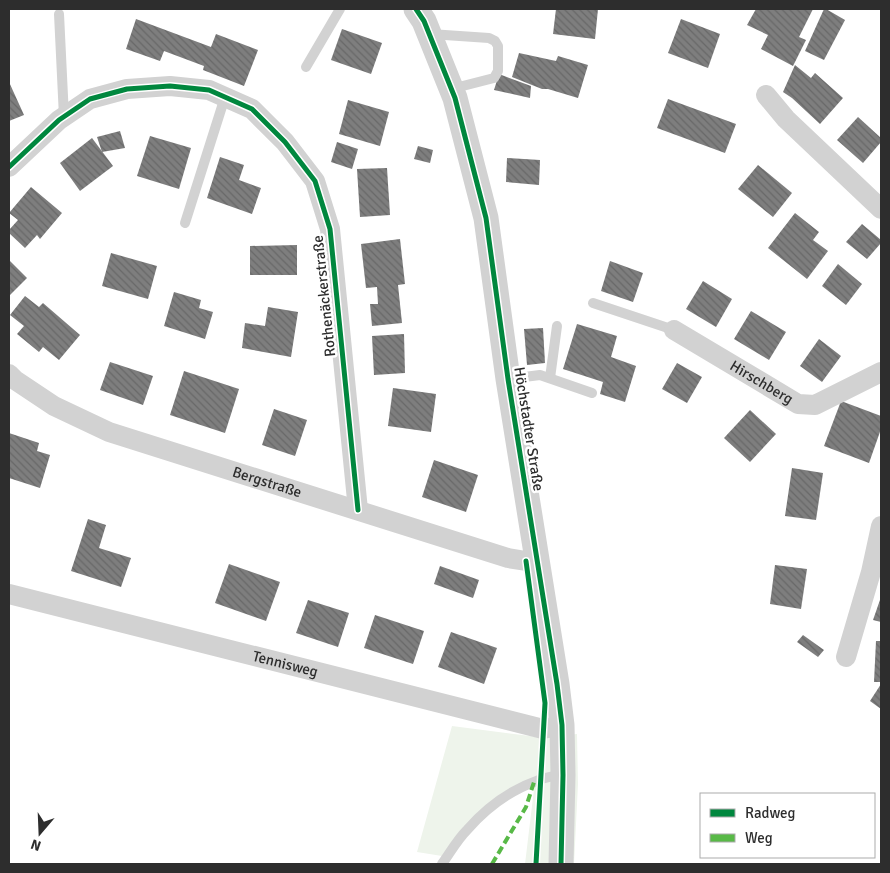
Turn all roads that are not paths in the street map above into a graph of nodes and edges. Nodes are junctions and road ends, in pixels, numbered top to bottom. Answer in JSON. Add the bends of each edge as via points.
{"nodes":[{"id":1,"x":340,"y":9,"type":"edge"},
{"id":2,"x":416,"y":9,"type":"edge"},
{"id":3,"x":59,"y":14,"type":"dead end"},
{"id":4,"x":429,"y":34,"type":"junction"},
{"id":5,"x":306,"y":67,"type":"dead end"},
{"id":6,"x":451,"y":89,"type":"junction"},
{"id":7,"x":766,"y":95,"type":"dead end"},
{"id":8,"x":225,"y":97,"type":"junction"},
{"id":9,"x":64,"y":117,"type":"junction"},
{"id":10,"x":9,"y":167,"type":"edge"},
{"id":11,"x":881,"y":209,"type":"edge"},
{"id":12,"x":185,"y":223,"type":"dead end"},
{"id":13,"x":592,"y":303,"type":"dead end"},
{"id":14,"x":557,"y":326,"type":"dead end"},
{"id":15,"x":674,"y":330,"type":"joint"},
{"id":16,"x":881,"y":372,"type":"edge"},
{"id":17,"x":9,"y":374,"type":"edge"},
{"id":18,"x":550,"y":378,"type":"junction"},
{"id":19,"x":508,"y":379,"type":"junction"},
{"id":20,"x":592,"y":393,"type":"dead end"},
{"id":21,"x":358,"y":510,"type":"junction"},
{"id":22,"x":881,"y":526,"type":"edge"},
{"id":23,"x":538,"y":561,"type":"junction"},
{"id":24,"x":9,"y":594,"type":"edge"},
{"id":25,"x":846,"y":657,"type":"dead end"},
{"id":26,"x":562,"y":725,"type":"junction"},
{"id":27,"x":563,"y":775,"type":"junction"},
{"id":28,"x":442,"y":864,"type":"edge"},
{"id":29,"x":561,"y":864,"type":"edge"}],
"edges":[{"from":1,"to":5,"type":"lane"},
{"from":2,"to":4,"type":"street","name":"Höchstadter Straße"},
{"from":3,"to":9,"type":"lane"},
{"from":4,"to":6,"type":"street","name":"Höchstadter Straße"},
{"from":4,"to":6,"type":"lane","via":[[489,38],[498,46],[498,71],[494,78]]},
{"from":6,"to":19,"type":"street","name":"Höchstadter Straße","via":[[486,218]]},
{"from":7,"to":11,"type":"street","via":[[786,119]]},
{"from":8,"to":9,"type":"street","name":"Rothenäckerstraße","via":[[209,90],[170,86],[127,89],[90,99]]},
{"from":8,"to":12,"type":"lane"},
{"from":8,"to":21,"type":"street","name":"Rothenäckerstraße","via":[[252,109],[285,142],[315,181],[330,229]]},
{"from":9,"to":10,"type":"street","name":"Rothenäckerstraße"},
{"from":13,"to":15,"type":"lane"},
{"from":14,"to":18,"type":"lane"},
{"from":15,"to":16,"type":"street","name":"Hirschberg","via":[[798,404],[815,405]]},
{"from":17,"to":21,"type":"street","name":"Bergstraße","via":[[54,406],[109,432]]},
{"from":18,"to":19,"type":"lane","via":[[540,375]]},
{"from":18,"to":20,"type":"lane"},
{"from":19,"to":23,"type":"street","name":"Höchstadter Straße"},
{"from":21,"to":23,"type":"street","name":"Bergstraße","via":[[508,558]]},
{"from":22,"to":25,"type":"street","via":[[872,572]]},
{"from":23,"to":26,"type":"street","name":"Höchstadter Straße"},
{"from":24,"to":26,"type":"street","name":"Tennisweg","via":[[543,729]]},
{"from":26,"to":27,"type":"street","name":"Höchstadter Straße"},
{"from":27,"to":28,"type":"lane","via":[[534,782],[490,806],[466,831]]},
{"from":27,"to":29,"type":"street","name":"Höchstadter Straße"}]}
